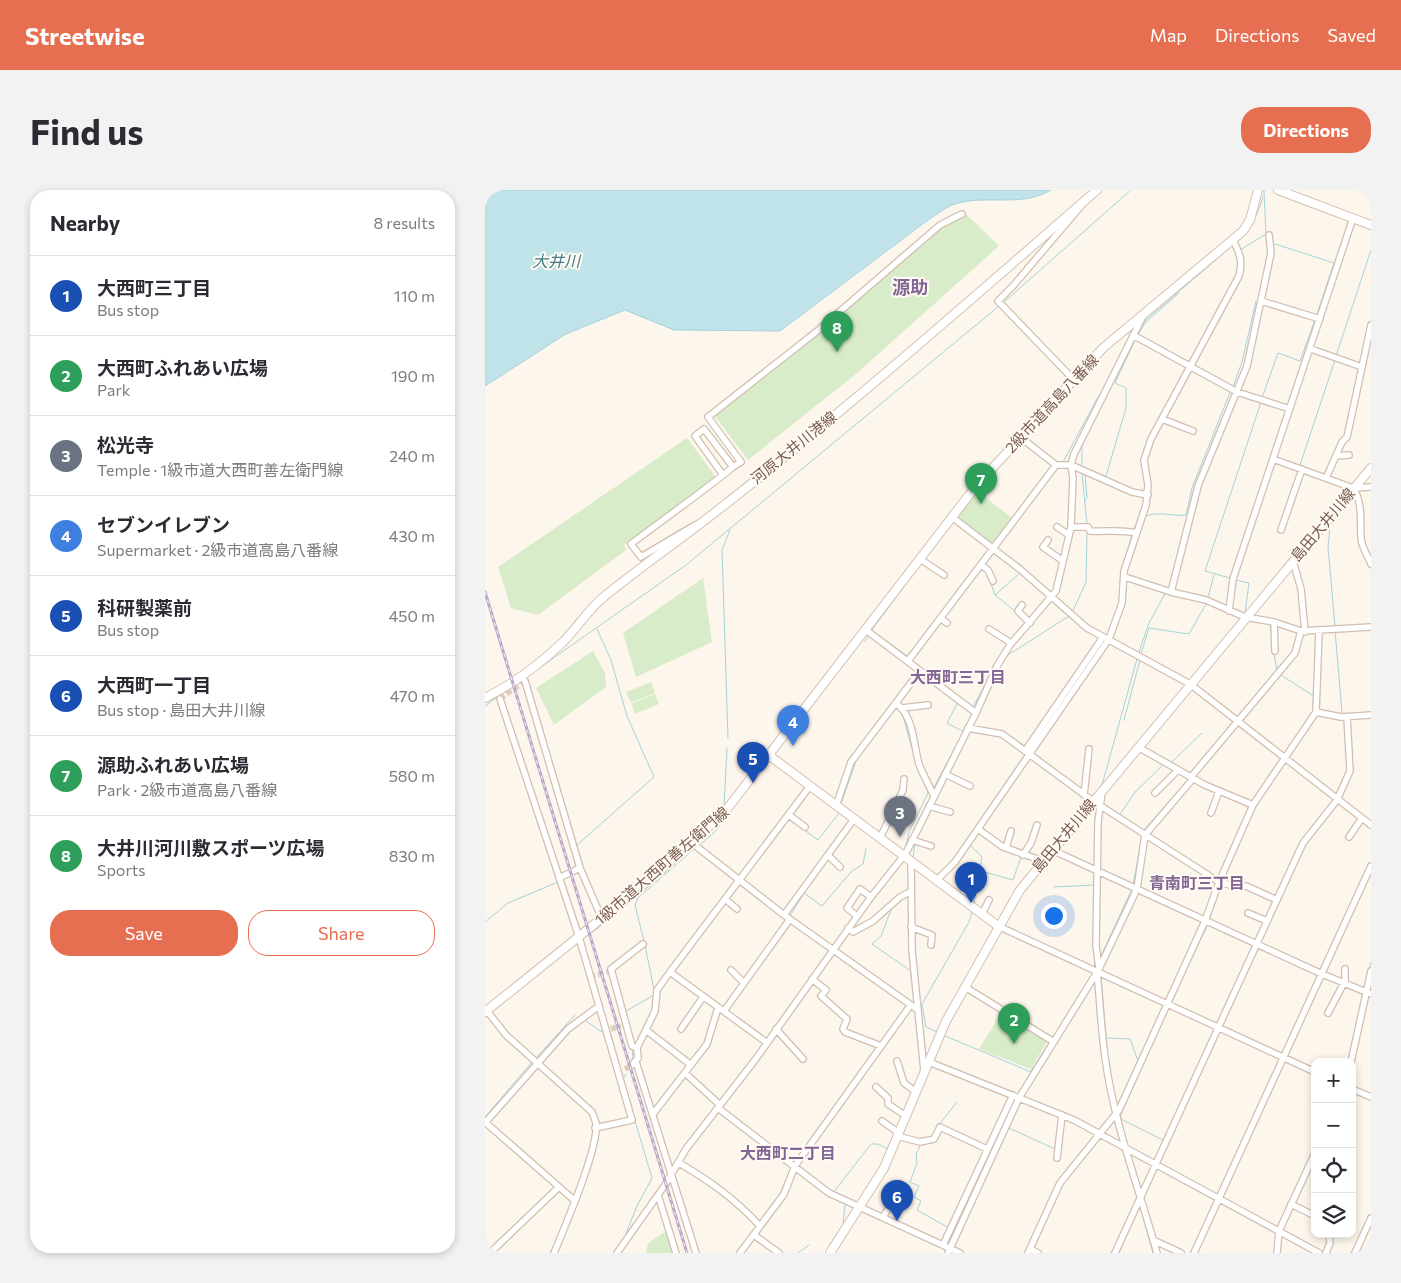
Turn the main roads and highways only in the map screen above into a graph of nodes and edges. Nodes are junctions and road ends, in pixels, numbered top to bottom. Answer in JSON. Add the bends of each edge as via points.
{"nodes":[{"id":1,"x":1097,"y":190,"type":"edge"},
{"id":2,"x":1258,"y":190,"type":"edge"},
{"id":3,"x":1277,"y":190,"type":"edge"},
{"id":4,"x":1371,"y":225,"type":"edge"},
{"id":5,"x":1371,"y":468,"type":"edge"},
{"id":6,"x":485,"y":698,"type":"edge"},
{"id":7,"x":770,"y":756,"type":"junction"},
{"id":8,"x":999,"y":926,"type":"junction"},
{"id":9,"x":486,"y":1012,"type":"edge"},
{"id":10,"x":830,"y":1253,"type":"edge"}],
"edges":[{"from":1,"to":6,"type":"main road","name":"河原大井川港線","via":[[881,377],[697,526],[605,595],[562,642],[522,676]]},
{"from":2,"to":7,"type":"main road","name":"2級市道高島八番線","via":[[1247,226],[1103,348],[1020,437],[952,517]]},
{"from":3,"to":4,"type":"main road"},
{"from":5,"to":8,"type":"main road","name":"島田大井川線","via":[[1102,790],[1096,804],[1043,861],[1020,890]]},
{"from":7,"to":8,"type":"main road"},
{"from":7,"to":9,"type":"main road","name":"1級市道大西町善左衛門線","via":[[735,800],[693,843]]},
{"from":8,"to":10,"type":"main road","name":"島田大井川線","via":[[946,1021],[880,1174]]}]}
